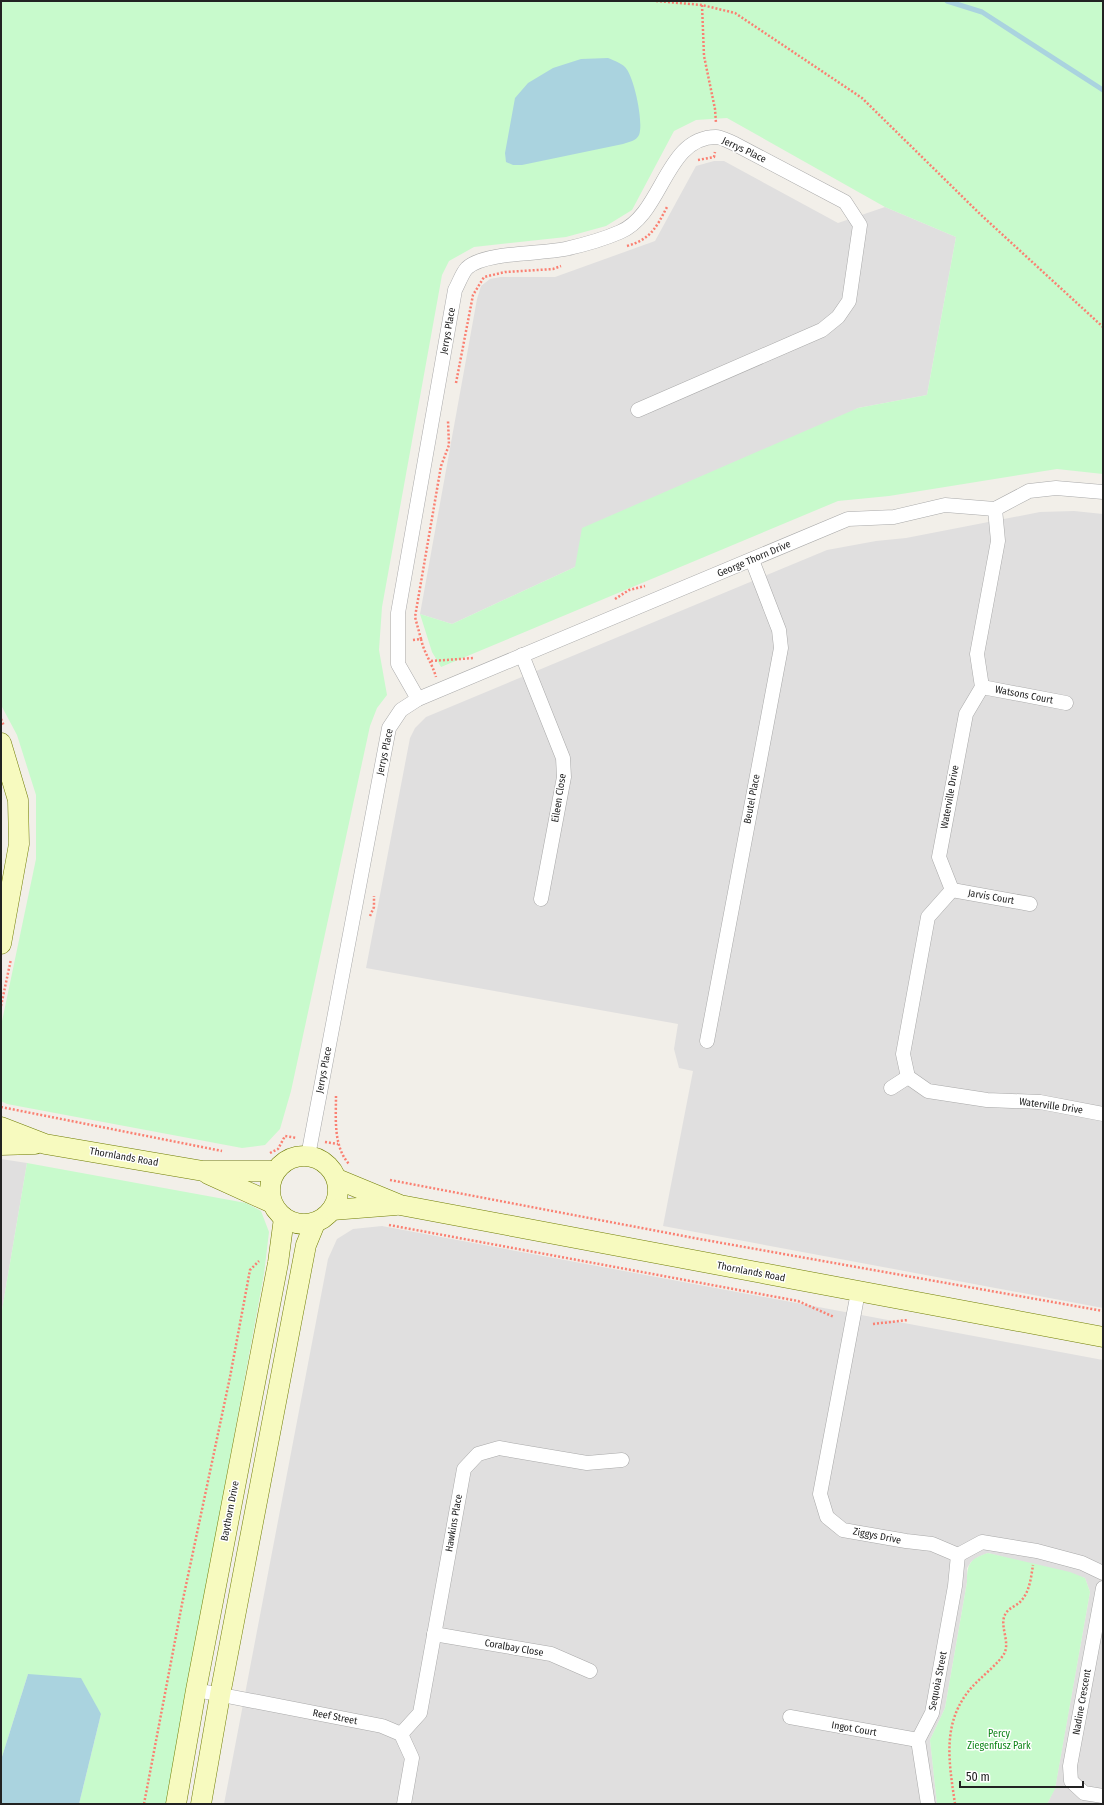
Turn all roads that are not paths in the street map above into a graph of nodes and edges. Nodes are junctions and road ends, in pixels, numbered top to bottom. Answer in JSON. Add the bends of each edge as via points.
{"nodes":[{"id":1,"x":638,"y":410,"type":"dead end"},
{"id":2,"x":1103,"y":492,"type":"edge"},
{"id":3,"x":995,"y":509,"type":"junction"},
{"id":4,"x":752,"y":560,"type":"junction"},
{"id":5,"x":522,"y":656,"type":"junction"},
{"id":6,"x":982,"y":686,"type":"junction"},
{"id":7,"x":418,"y":699,"type":"junction"},
{"id":8,"x":1066,"y":703,"type":"dead end"},
{"id":9,"x":1,"y":743,"type":"edge"},
{"id":10,"x":952,"y":890,"type":"junction"},
{"id":11,"x":541,"y":899,"type":"dead end"},
{"id":12,"x":1030,"y":904,"type":"dead end"},
{"id":13,"x":1,"y":944,"type":"edge"},
{"id":14,"x":707,"y":1041,"type":"dead end"},
{"id":15,"x":908,"y":1077,"type":"junction"},
{"id":16,"x":891,"y":1088,"type":"dead end"},
{"id":17,"x":1103,"y":1114,"type":"edge"},
{"id":18,"x":1,"y":1127,"type":"edge"},
{"id":19,"x":45,"y":1144,"type":"junction"},
{"id":20,"x":1,"y":1145,"type":"edge"},
{"id":21,"x":309,"y":1148,"type":"junction"},
{"id":22,"x":271,"y":1163,"type":"junction"},
{"id":23,"x":203,"y":1171,"type":"junction"},
{"id":24,"x":337,"y":1179,"type":"junction"},
{"id":25,"x":400,"y":1205,"type":"junction"},
{"id":26,"x":332,"y":1210,"type":"junction"},
{"id":27,"x":278,"y":1211,"type":"junction"},
{"id":28,"x":315,"y":1223,"type":"junction"},
{"id":29,"x":858,"y":1292,"type":"junction"},
{"id":30,"x":1103,"y":1337,"type":"edge"},
{"id":31,"x":622,"y":1460,"type":"dead end"},
{"id":32,"x":958,"y":1555,"type":"junction"},
{"id":33,"x":1103,"y":1573,"type":"edge"},
{"id":34,"x":1103,"y":1588,"type":"edge"},
{"id":35,"x":434,"y":1634,"type":"junction"},
{"id":36,"x":590,"y":1671,"type":"dead end"},
{"id":37,"x":196,"y":1690,"type":"junction"},
{"id":38,"x":220,"y":1695,"type":"junction"},
{"id":39,"x":790,"y":1717,"type":"dead end"},
{"id":40,"x":401,"y":1734,"type":"junction"},
{"id":41,"x":918,"y":1740,"type":"junction"},
{"id":42,"x":1103,"y":1796,"type":"edge"},
{"id":43,"x":176,"y":1804,"type":"edge"},
{"id":44,"x":201,"y":1804,"type":"edge"},
{"id":45,"x":404,"y":1804,"type":"edge"},
{"id":46,"x":928,"y":1804,"type":"edge"}],
"edges":[{"from":1,"to":7,"type":"street","name":"Jerrys Place","via":[[822,330],[838,317],[849,301],[860,238],[860,225],[845,202],[733,143],[716,137],[696,142],[681,152],[649,206],[638,220],[622,232],[564,249],[485,259],[467,268],[455,290],[398,613],[398,664]]},
{"from":2,"to":3,"type":"street","via":[[1056,488],[1029,491]]},
{"from":3,"to":4,"type":"street","name":"George Thorn Drive","via":[[945,505],[894,517],[848,519]]},
{"from":3,"to":6,"type":"street","via":[[998,541],[977,654]]},
{"from":4,"to":5,"type":"street","name":"George Thorn Drive"},
{"from":4,"to":14,"type":"street","name":"Beutel Place","via":[[779,630],[781,648]]},
{"from":5,"to":7,"type":"street","name":"George Thorn Drive"},
{"from":5,"to":11,"type":"street","name":"Eileen Close","via":[[563,758],[564,777]]},
{"from":6,"to":8,"type":"street","name":"Watsons Court"},
{"from":6,"to":10,"type":"street","name":"Waterville Drive","via":[[966,714],[939,857]]},
{"from":7,"to":21,"type":"street","name":"Jerrys Place","via":[[401,710],[389,728]]},
{"from":9,"to":13,"type":"street","via":[[18,800],[19,844]]},
{"from":10,"to":12,"type":"street","name":"Jarvis Court"},
{"from":10,"to":15,"type":"street","via":[[928,917],[903,1054]]},
{"from":15,"to":16,"type":"street"},
{"from":15,"to":17,"type":"street","name":"Waterville Drive","via":[[928,1091],[987,1100],[1040,1102]]},
{"from":18,"to":19,"type":"street","name":"Thornlands Road"},
{"from":19,"to":20,"type":"street","name":"Thornlands Road"},
{"from":19,"to":23,"type":"street","name":"Thornlands Road"},
{"from":21,"to":22,"type":"street","via":[[289,1159]]},
{"from":21,"to":24,"type":"street","via":[[317,1158],[326,1163]]},
{"from":22,"to":23,"type":"street","name":"Thornlands Road"},
{"from":22,"to":27,"type":"street","via":[[269,1192]]},
{"from":23,"to":27,"type":"street","name":"Thornlands Road"},
{"from":24,"to":25,"type":"street","name":"Thornlands Road"},
{"from":24,"to":26,"type":"street","via":[[339,1190]]},
{"from":25,"to":26,"type":"street","name":"Thornlands Road"},
{"from":25,"to":29,"type":"street","name":"Thornlands Road"},
{"from":26,"to":28,"type":"street","via":[[325,1218]]},
{"from":27,"to":28,"type":"street","name":"Thornlands Road","via":[[293,1223]]},
{"from":27,"to":37,"type":"street","name":"Baythorn Drive","via":[[278,1263]]},
{"from":28,"to":38,"type":"street","via":[[306,1245]]},
{"from":29,"to":30,"type":"street","name":"Thornlands Road"},
{"from":29,"to":32,"type":"street","name":"Ziggys Drive","via":[[820,1494],[827,1517],[843,1530],[906,1542],[932,1544]]},
{"from":31,"to":35,"type":"street","name":"Hawkins Place","via":[[587,1462],[499,1448],[478,1454],[464,1469]]},
{"from":32,"to":33,"type":"street","via":[[982,1542],[1037,1551],[1082,1563]]},
{"from":32,"to":41,"type":"street","name":"Sequoia Street","via":[[955,1586],[932,1713]]},
{"from":34,"to":42,"type":"street","name":"Nadine Crescent","via":[[1070,1766],[1071,1781],[1084,1793]]},
{"from":35,"to":36,"type":"street","name":"Coralbay Close","via":[[551,1654]]},
{"from":35,"to":40,"type":"street","name":"Hawkins Place","via":[[420,1712]]},
{"from":37,"to":38,"type":"street","name":"Reef Street"},
{"from":37,"to":43,"type":"street","name":"Baythorn Drive"},
{"from":38,"to":40,"type":"street","name":"Reef Street","via":[[382,1726]]},
{"from":38,"to":44,"type":"street"},
{"from":39,"to":41,"type":"street","name":"Ingot Court"},
{"from":40,"to":45,"type":"street","via":[[412,1758]]},
{"from":41,"to":46,"type":"street"}]}
